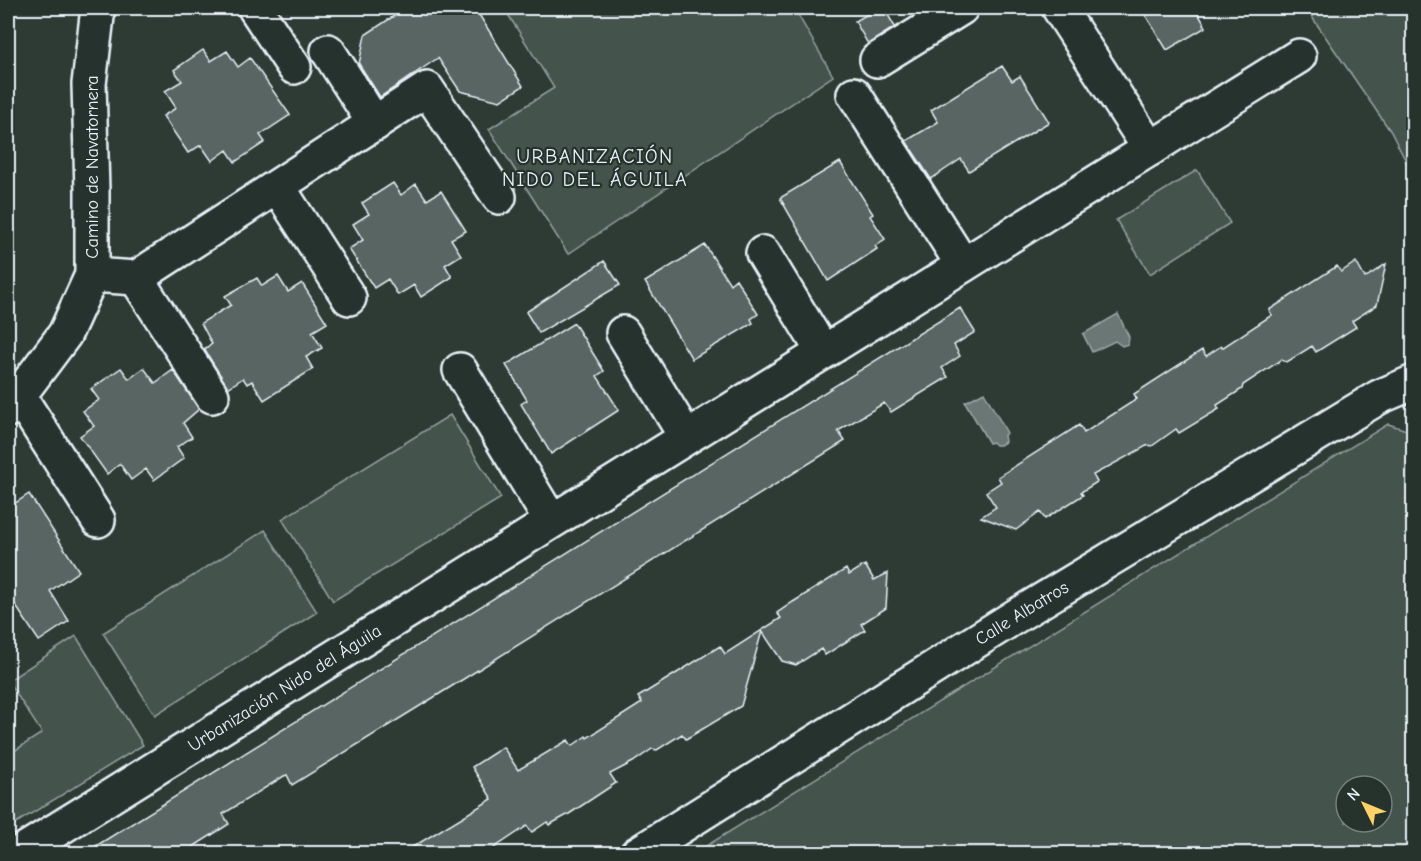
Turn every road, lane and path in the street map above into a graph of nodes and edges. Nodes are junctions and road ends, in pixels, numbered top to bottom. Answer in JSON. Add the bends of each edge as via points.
{"nodes":[{"id":1,"x":98,"y":8,"type":"edge"},
{"id":2,"x":255,"y":8,"type":"edge"},
{"id":3,"x":961,"y":8,"type":"edge"},
{"id":4,"x":1059,"y":8,"type":"edge"},
{"id":5,"x":328,"y":51,"type":"dead end"},
{"id":6,"x":1299,"y":56,"type":"dead end"},
{"id":7,"x":877,"y":60,"type":"dead end"},
{"id":8,"x":294,"y":67,"type":"dead end"},
{"id":9,"x":855,"y":94,"type":"dead end"},
{"id":10,"x":375,"y":124,"type":"junction"},
{"id":11,"x":1150,"y":149,"type":"junction"},
{"id":12,"x":278,"y":187,"type":"junction"},
{"id":13,"x":499,"y":197,"type":"dead end"},
{"id":14,"x":763,"y":253,"type":"dead end"},
{"id":15,"x":963,"y":266,"type":"junction"},
{"id":16,"x":92,"y":275,"type":"junction"},
{"id":17,"x":136,"y":278,"type":"junction"},
{"id":18,"x":349,"y":298,"type":"dead end"},
{"id":19,"x":623,"y":333,"type":"dead end"},
{"id":20,"x":823,"y":352,"type":"junction"},
{"id":21,"x":460,"y":370,"type":"dead end"},
{"id":22,"x":1413,"y":382,"type":"edge"},
{"id":23,"x":212,"y":396,"type":"dead end"},
{"id":24,"x":13,"y":403,"type":"edge"},
{"id":25,"x":686,"y":437,"type":"junction"},
{"id":26,"x":98,"y":520,"type":"dead end"},
{"id":27,"x":551,"y":521,"type":"junction"},
{"id":28,"x":18,"y":854,"type":"edge"},
{"id":29,"x":637,"y":854,"type":"edge"}],
"edges":[{"from":1,"to":16,"type":"street","name":"Camino de Navatornera","via":[[89,84]]},
{"from":2,"to":8,"type":"street"},
{"from":3,"to":7,"type":"street"},
{"from":4,"to":11,"type":"street"},
{"from":5,"to":10,"type":"street"},
{"from":6,"to":11,"type":"street","name":"Urbanización Nido del Águila"},
{"from":9,"to":15,"type":"street"},
{"from":10,"to":12,"type":"street"},
{"from":10,"to":13,"type":"street","via":[[427,89]]},
{"from":11,"to":15,"type":"street","name":"Urbanización Nido del Águila"},
{"from":12,"to":17,"type":"street"},
{"from":12,"to":18,"type":"street"},
{"from":14,"to":20,"type":"street"},
{"from":15,"to":20,"type":"street","name":"Urbanización Nido del Águila"},
{"from":16,"to":17,"type":"street"},
{"from":16,"to":24,"type":"street","name":"Camino de Navatornera","via":[[65,334]]},
{"from":17,"to":23,"type":"street"},
{"from":19,"to":25,"type":"street"},
{"from":20,"to":25,"type":"street","name":"Urbanización Nido del Águila"},
{"from":21,"to":27,"type":"street"},
{"from":22,"to":29,"type":"street","name":"Calle Albatros","via":[[1379,397],[1016,616]]},
{"from":24,"to":26,"type":"street"},
{"from":25,"to":27,"type":"street","name":"Urbanización Nido del Águila"},
{"from":27,"to":28,"type":"street","name":"Urbanización Nido del Águila"}]}
